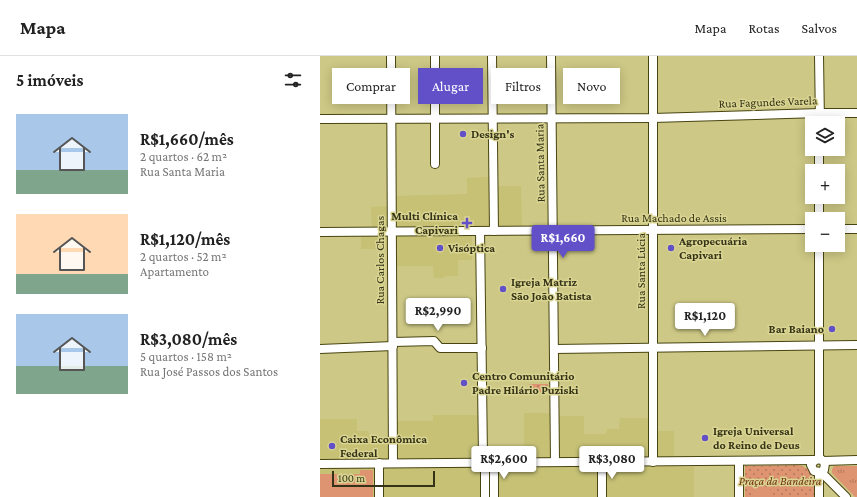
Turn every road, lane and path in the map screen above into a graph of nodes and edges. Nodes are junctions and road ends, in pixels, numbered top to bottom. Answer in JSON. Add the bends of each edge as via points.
{"nodes":[{"id":1,"x":391,"y":56,"type":"edge"},
{"id":2,"x":434,"y":56,"type":"edge"},
{"id":3,"x":492,"y":56,"type":"edge"},
{"id":4,"x":550,"y":56,"type":"edge"},
{"id":5,"x":653,"y":56,"type":"edge"},
{"id":6,"x":819,"y":56,"type":"edge"},
{"id":7,"x":820,"y":112,"type":"junction"},
{"id":8,"x":857,"y":113,"type":"edge"},
{"id":9,"x":820,"y":116,"type":"edge"},
{"id":10,"x":493,"y":118,"type":"junction"},
{"id":11,"x":551,"y":118,"type":"junction"},
{"id":12,"x":653,"y":118,"type":"junction"},
{"id":13,"x":320,"y":119,"type":"edge"},
{"id":14,"x":392,"y":119,"type":"junction"},
{"id":15,"x":435,"y":119,"type":"junction"},
{"id":16,"x":435,"y":164,"type":"dead end"},
{"id":17,"x":805,"y":229,"type":"edge"},
{"id":18,"x":845,"y":229,"type":"edge"},
{"id":19,"x":857,"y":229,"type":"edge"},
{"id":20,"x":653,"y":230,"type":"junction"},
{"id":21,"x":494,"y":231,"type":"junction"},
{"id":22,"x":552,"y":231,"type":"junction"},
{"id":23,"x":320,"y":232,"type":"edge"},
{"id":24,"x":392,"y":232,"type":"junction"},
{"id":25,"x":480,"y":232,"type":"junction"},
{"id":26,"x":819,"y":252,"type":"edge"},
{"id":27,"x":393,"y":344,"type":"junction"},
{"id":28,"x":857,"y":345,"type":"edge"},
{"id":29,"x":819,"y":346,"type":"junction"},
{"id":30,"x":482,"y":348,"type":"junction"},
{"id":31,"x":653,"y":348,"type":"junction"},
{"id":32,"x":320,"y":349,"type":"edge"},
{"id":33,"x":554,"y":349,"type":"junction"},
{"id":34,"x":819,"y":460,"type":"junction"},
{"id":35,"x":857,"y":460,"type":"edge"},
{"id":36,"x":739,"y":461,"type":"junction"},
{"id":37,"x":801,"y":461,"type":"junction"},
{"id":38,"x":555,"y":462,"type":"junction"},
{"id":39,"x":602,"y":462,"type":"junction"},
{"id":40,"x":653,"y":462,"type":"junction"},
{"id":41,"x":485,"y":463,"type":"junction"},
{"id":42,"x":494,"y":463,"type":"junction"},
{"id":43,"x":320,"y":464,"type":"edge"},
{"id":44,"x":379,"y":464,"type":"junction"},
{"id":45,"x":393,"y":464,"type":"junction"},
{"id":46,"x":817,"y":471,"type":"junction"},
{"id":47,"x":379,"y":497,"type":"edge"},
{"id":48,"x":485,"y":497,"type":"edge"},
{"id":49,"x":494,"y":497,"type":"edge"},
{"id":50,"x":602,"y":497,"type":"edge"},
{"id":51,"x":739,"y":497,"type":"edge"},
{"id":52,"x":819,"y":497,"type":"edge"},
{"id":53,"x":846,"y":497,"type":"edge"}],
"edges":[{"from":1,"to":14,"type":"street","name":"Rua Carlos Chagas"},
{"from":2,"to":15,"type":"street"},
{"from":3,"to":10,"type":"street"},
{"from":4,"to":11,"type":"street","name":"Rua Santa Maria"},
{"from":5,"to":12,"type":"street","name":"Rua Santa Lúcia"},
{"from":6,"to":7,"type":"street"},
{"from":7,"to":8,"type":"street","name":"Rua Fagundes Varela"},
{"from":7,"to":9,"type":"street"},
{"from":7,"to":12,"type":"street","name":"Rua Fagundes Varela"},
{"from":10,"to":11,"type":"street","name":"Rua Fagundes Varela"},
{"from":10,"to":15,"type":"street","name":"Rua Fagundes Varela"},
{"from":10,"to":21,"type":"street"},
{"from":11,"to":12,"type":"street","name":"Rua Fagundes Varela"},
{"from":11,"to":22,"type":"street","name":"Rua Santa Maria"},
{"from":12,"to":20,"type":"street","name":"Rua Santa Lúcia"},
{"from":13,"to":14,"type":"street","name":"Rua Fagundes Varela"},
{"from":14,"to":15,"type":"street","name":"Rua Fagundes Varela"},
{"from":14,"to":24,"type":"street","name":"Rua Carlos Chagas"},
{"from":15,"to":16,"type":"street"},
{"from":17,"to":20,"type":"street","name":"Rua Machado de Assis"},
{"from":18,"to":19,"type":"street"},
{"from":20,"to":22,"type":"street","name":"Rua Machado de Assis"},
{"from":20,"to":31,"type":"street","name":"Rua Santa Lúcia"},
{"from":21,"to":22,"type":"street","name":"Rua Machado de Assis"},
{"from":21,"to":25,"type":"street","name":"Rua Machado de Assis"},
{"from":22,"to":33,"type":"street","name":"Rua Santa Maria"},
{"from":23,"to":24,"type":"street","name":"Rua Machado de Assis"},
{"from":24,"to":25,"type":"street","name":"Rua Machado de Assis"},
{"from":24,"to":27,"type":"street","name":"Rua Carlos Chagas"},
{"from":25,"to":30,"type":"street"},
{"from":26,"to":29,"type":"street"},
{"from":27,"to":30,"type":"street","via":[[434,341],[440,348]]},
{"from":27,"to":32,"type":"street"},
{"from":27,"to":45,"type":"street","name":"Rua Carlos Chagas"},
{"from":28,"to":29,"type":"street"},
{"from":29,"to":31,"type":"street"},
{"from":29,"to":34,"type":"street"},
{"from":30,"to":41,"type":"street"},
{"from":31,"to":33,"type":"street"},
{"from":31,"to":40,"type":"street","name":"Rua Santa Lúcia"},
{"from":33,"to":38,"type":"street","name":"Rua Santa Maria"},
{"from":34,"to":35,"type":"street"},
{"from":34,"to":37,"type":"street"},
{"from":34,"to":46,"type":"street","via":[[812,466]]},
{"from":34,"to":46,"type":"street","via":[[825,466]]},
{"from":36,"to":37,"type":"street"},
{"from":36,"to":40,"type":"street"},
{"from":36,"to":51,"type":"street"},
{"from":37,"to":46,"type":"street"},
{"from":38,"to":39,"type":"street"},
{"from":38,"to":42,"type":"street"},
{"from":39,"to":40,"type":"street"},
{"from":39,"to":50,"type":"street"},
{"from":41,"to":42,"type":"street"},
{"from":41,"to":45,"type":"street"},
{"from":41,"to":48,"type":"street"},
{"from":42,"to":49,"type":"street"},
{"from":43,"to":44,"type":"street"},
{"from":44,"to":45,"type":"street"},
{"from":44,"to":47,"type":"street"},
{"from":46,"to":52,"type":"street"},
{"from":46,"to":53,"type":"street"}]}
